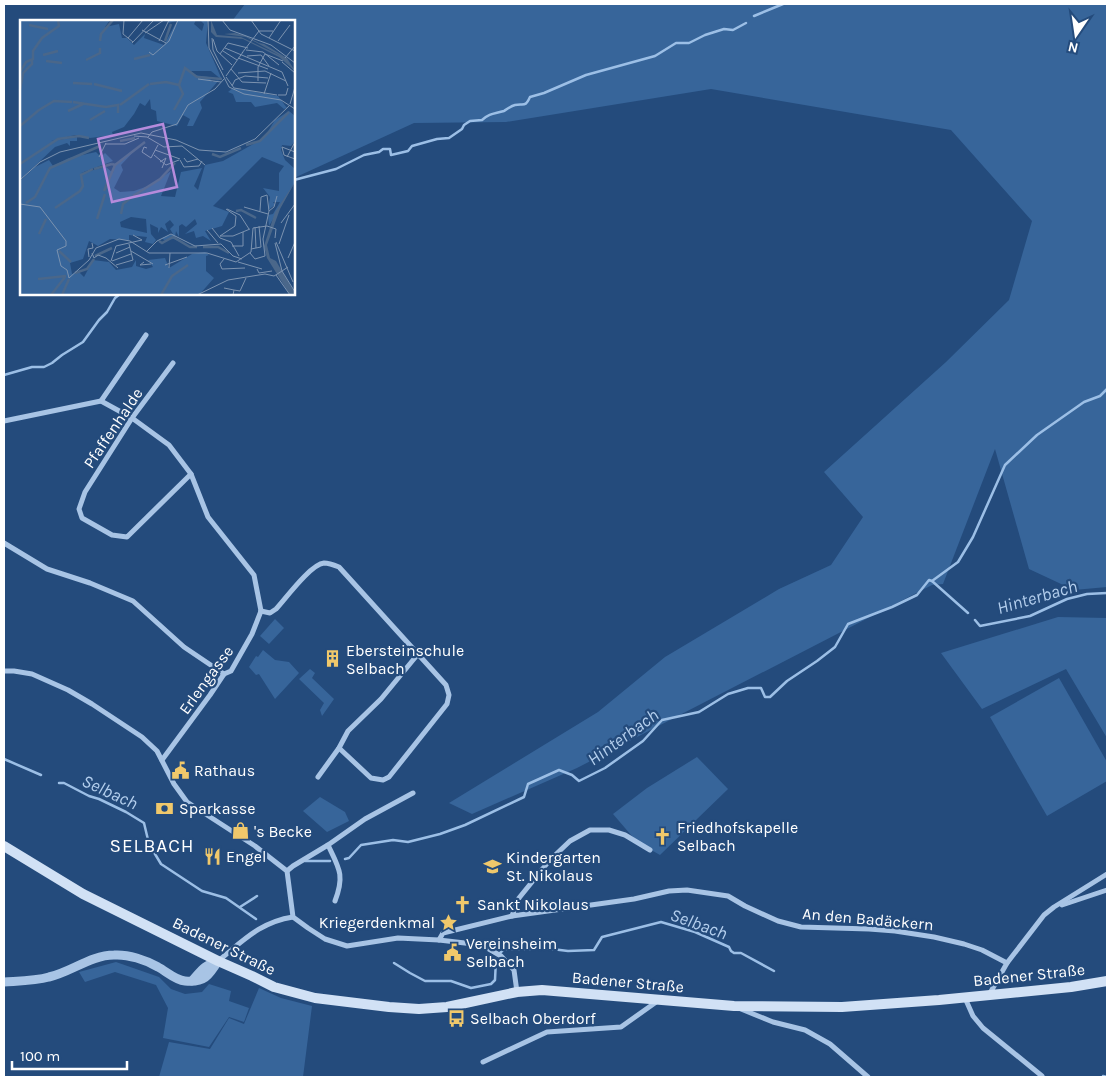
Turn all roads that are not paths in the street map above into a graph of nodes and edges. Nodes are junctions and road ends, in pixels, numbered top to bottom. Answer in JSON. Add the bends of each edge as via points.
{"nodes":[{"id":1,"x":146,"y":335,"type":"dead end"},
{"id":2,"x":173,"y":363,"type":"dead end"},
{"id":3,"x":101,"y":401,"type":"junction"},
{"id":4,"x":132,"y":418,"type":"junction"},
{"id":5,"x":4,"y":422,"type":"edge"},
{"id":6,"x":191,"y":474,"type":"junction"},
{"id":7,"x":4,"y":543,"type":"edge"},
{"id":8,"x":261,"y":611,"type":"junction"},
{"id":9,"x":418,"y":654,"type":"junction"},
{"id":10,"x":4,"y":671,"type":"edge"},
{"id":11,"x":224,"y":674,"type":"junction"},
{"id":12,"x":339,"y":748,"type":"junction"},
{"id":13,"x":162,"y":760,"type":"junction"},
{"id":14,"x":318,"y":778,"type":"dead end"},
{"id":15,"x":413,"y":793,"type":"dead end"},
{"id":16,"x":328,"y":845,"type":"junction"},
{"id":17,"x":4,"y":846,"type":"edge"},
{"id":18,"x":650,"y":850,"type":"dead end"},
{"id":19,"x":287,"y":871,"type":"junction"},
{"id":20,"x":1107,"y":874,"type":"edge"},
{"id":21,"x":1107,"y":890,"type":"edge"},
{"id":22,"x":335,"y":901,"type":"dead end"},
{"id":23,"x":1054,"y":908,"type":"junction"},
{"id":24,"x":512,"y":916,"type":"junction"},
{"id":25,"x":293,"y":917,"type":"junction"},
{"id":26,"x":439,"y":940,"type":"junction"},
{"id":27,"x":218,"y":961,"type":"junction"},
{"id":28,"x":1006,"y":963,"type":"junction"},
{"id":29,"x":1107,"y":981,"type":"edge"},
{"id":30,"x":4,"y":982,"type":"edge"},
{"id":31,"x":517,"y":992,"type":"junction"},
{"id":32,"x":989,"y":995,"type":"junction"},
{"id":33,"x":964,"y":998,"type":"junction"},
{"id":34,"x":659,"y":1000,"type":"junction"},
{"id":35,"x":734,"y":1006,"type":"junction"},
{"id":36,"x":483,"y":1062,"type":"dead end"},
{"id":37,"x":1042,"y":1076,"type":"edge"},
{"id":38,"x":868,"y":1077,"type":"edge"}],
"edges":[{"from":1,"to":3,"type":"street"},
{"from":2,"to":4,"type":"street","name":"Pfaffenhalde"},
{"from":3,"to":4,"type":"street"},
{"from":3,"to":5,"type":"street"},
{"from":4,"to":6,"type":"street","via":[[169,446]]},
{"from":4,"to":6,"type":"street","name":"Pfaffenhalde","via":[[85,492],[79,510],[82,518],[112,535],[127,537]]},
{"from":6,"to":8,"type":"street","via":[[208,516],[254,575]]},
{"from":7,"to":11,"type":"street","via":[[47,569],[133,601],[184,647]]},
{"from":8,"to":9,"type":"street","via":[[270,613],[276,609],[312,568],[323,563],[334,564]]},
{"from":8,"to":11,"type":"street","name":"Erlengasse","via":[[231,671]]},
{"from":9,"to":12,"type":"street","via":[[381,699],[348,731]]},
{"from":9,"to":12,"type":"street","via":[[446,685],[447,704],[389,777],[383,780],[371,778]]},
{"from":10,"to":13,"type":"street","via":[[32,674],[68,690],[142,738]]},
{"from":11,"to":13,"type":"street","name":"Erlengasse"},
{"from":12,"to":14,"type":"street"},
{"from":13,"to":19,"type":"street","via":[[187,802]]},
{"from":15,"to":16,"type":"street","via":[[365,818]]},
{"from":16,"to":19,"type":"street"},
{"from":16,"to":22,"type":"street","via":[[341,876]]},
{"from":17,"to":27,"type":"main road","name":"Badener Straße","via":[[83,894]]},
{"from":18,"to":24,"type":"street","via":[[625,835],[609,830],[590,830],[570,841],[549,861],[519,898]]},
{"from":19,"to":25,"type":"street"},
{"from":20,"to":23,"type":"street"},
{"from":21,"to":23,"type":"street"},
{"from":23,"to":28,"type":"street","via":[[1044,915]]},
{"from":24,"to":26,"type":"street","via":[[443,933]]},
{"from":24,"to":28,"type":"street","name":"An den Badäckern","via":[[687,890],[728,896],[778,921],[801,927],[869,929],[934,937],[982,950]]},
{"from":25,"to":26,"type":"street","via":[[325,939],[347,946],[398,938]]},
{"from":25,"to":27,"type":"street","via":[[259,928]]},
{"from":26,"to":31,"type":"street","via":[[482,945],[501,956],[514,970]]},
{"from":27,"to":30,"type":"street","via":[[203,980],[184,981],[156,965],[114,954],[49,978]]},
{"from":27,"to":31,"type":"main road","name":"Badener Straße","via":[[274,988],[315,998],[389,1007],[447,1007]]},
{"from":28,"to":32,"type":"street"},
{"from":29,"to":32,"type":"main road","name":"Badener Straße"},
{"from":31,"to":34,"type":"main road","name":"Badener Straße","via":[[542,990]]},
{"from":32,"to":33,"type":"main road","name":"Badener Straße"},
{"from":33,"to":35,"type":"main road","name":"Badener Straße","via":[[842,1007]]},
{"from":33,"to":37,"type":"street","via":[[983,1028]]},
{"from":34,"to":35,"type":"main road","name":"Badener Straße"},
{"from":34,"to":36,"type":"street","via":[[621,1027],[547,1032]]},
{"from":35,"to":38,"type":"street","via":[[773,1022],[805,1030],[830,1044]]}]}
